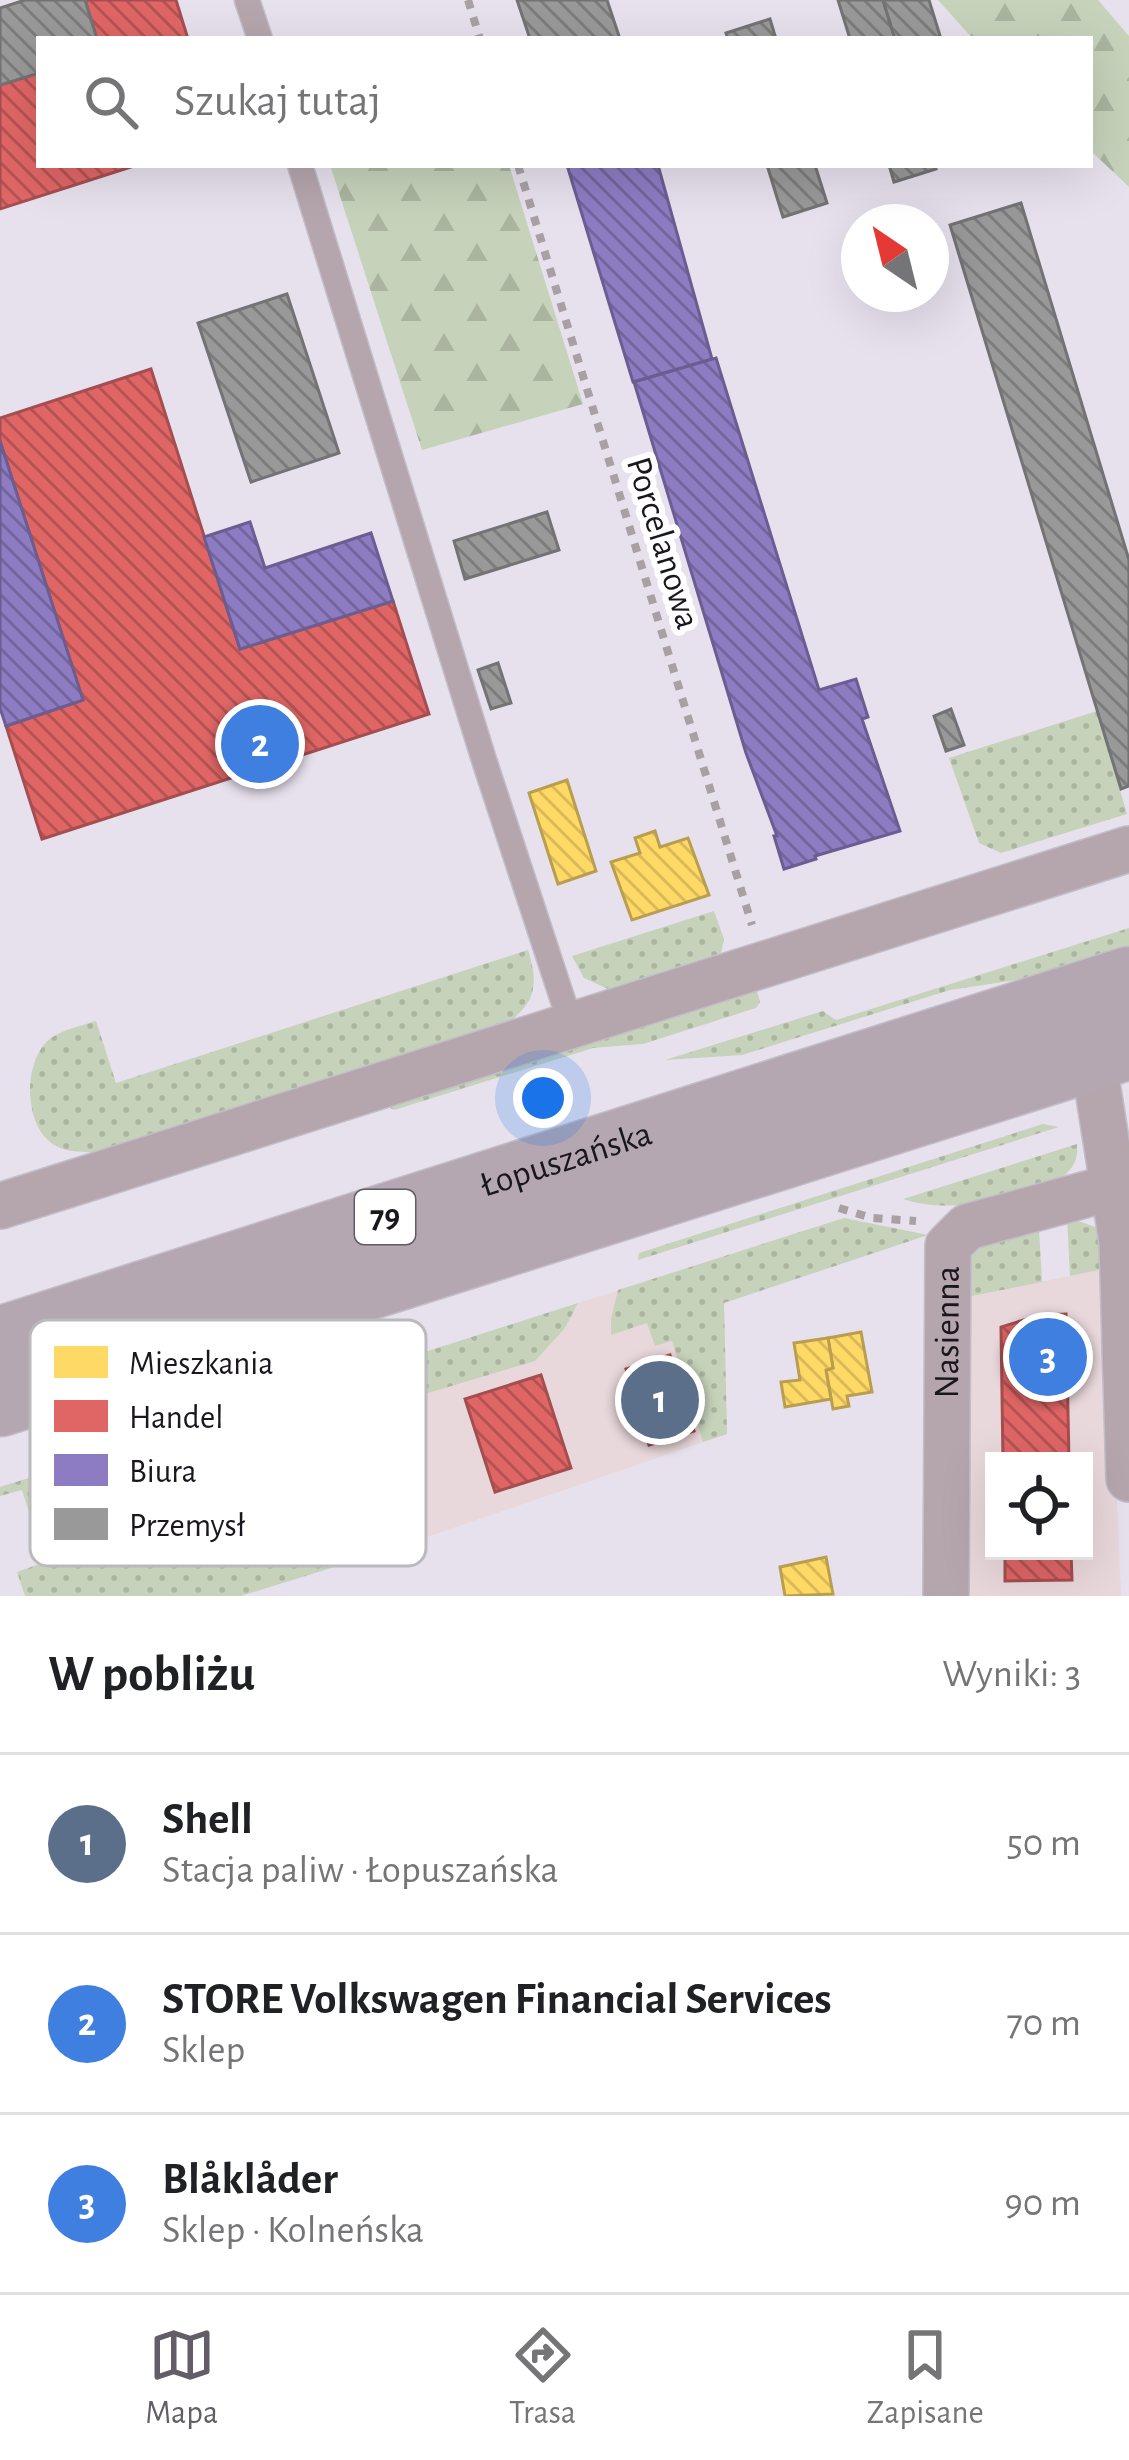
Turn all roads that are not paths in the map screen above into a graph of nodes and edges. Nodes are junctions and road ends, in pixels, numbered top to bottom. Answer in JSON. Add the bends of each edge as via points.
{"nodes":[{"id":1,"x":247,"y":0,"type":"edge"},
{"id":2,"x":259,"y":36,"type":"edge"},
{"id":3,"x":301,"y":168,"type":"edge"},
{"id":4,"x":1129,"y":849,"type":"edge"},
{"id":5,"x":1129,"y":980,"type":"edge"},
{"id":6,"x":571,"y":1025,"type":"junction"},
{"id":7,"x":1111,"y":1052,"type":"edge"},
{"id":8,"x":1121,"y":1184,"type":"edge"},
{"id":9,"x":0,"y":1206,"type":"edge"},
{"id":10,"x":63,"y":1320,"type":"edge"},
{"id":11,"x":263,"y":1320,"type":"edge"},
{"id":12,"x":30,"y":1330,"type":"edge"},
{"id":13,"x":0,"y":1340,"type":"edge"},
{"id":14,"x":30,"y":1394,"type":"edge"},
{"id":15,"x":0,"y":1403,"type":"edge"},
{"id":16,"x":1129,"y":1479,"type":"edge"},
{"id":17,"x":946,"y":1596,"type":"edge"}],
"edges":[{"from":1,"to":2,"type":"lane"},
{"from":3,"to":6,"type":"lane"},
{"from":4,"to":6,"type":"street"},
{"from":5,"to":10,"type":"main road","name":"Łopuszańska","number":"79"},
{"from":6,"to":9,"type":"street"},
{"from":7,"to":8,"type":"street"},
{"from":7,"to":11,"type":"main road","name":"Łopuszańska","number":"79"},
{"from":8,"to":16,"type":"street"},
{"from":8,"to":17,"type":"street","name":"Nasienna","via":[[967,1227],[948,1246]]},
{"from":12,"to":13,"type":"main road","name":"Łopuszańska","number":"79"},
{"from":14,"to":15,"type":"main road","name":"Łopuszańska","number":"79"}]}
